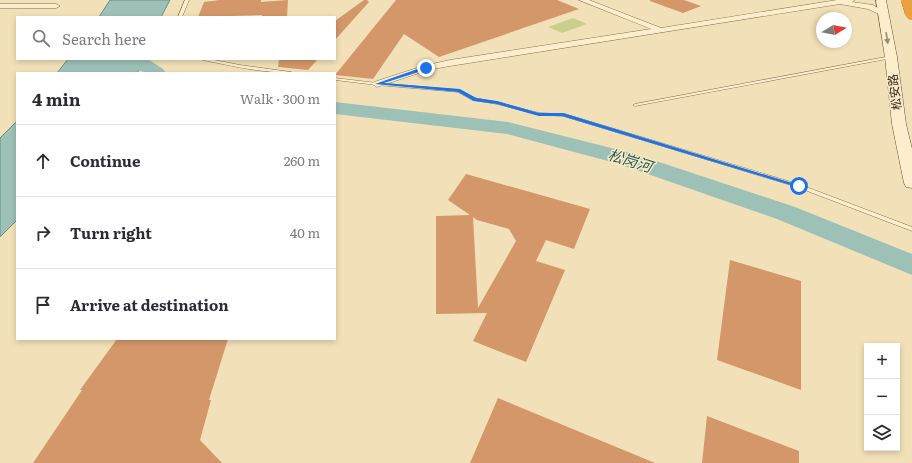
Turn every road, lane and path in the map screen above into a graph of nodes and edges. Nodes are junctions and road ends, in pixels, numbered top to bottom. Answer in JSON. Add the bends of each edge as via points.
{"nodes":[{"id":1,"x":187,"y":0,"type":"edge"},
{"id":2,"x":583,"y":0,"type":"edge"},
{"id":3,"x":600,"y":0,"type":"edge"},
{"id":4,"x":851,"y":0,"type":"edge"},
{"id":5,"x":881,"y":0,"type":"edge"},
{"id":6,"x":908,"y":0,"type":"edge"},
{"id":7,"x":839,"y":2,"type":"junction"},
{"id":8,"x":0,"y":6,"type":"edge"},
{"id":9,"x":56,"y":6,"type":"dead end"},
{"id":10,"x":912,"y":13,"type":"edge"},
{"id":11,"x":884,"y":14,"type":"junction"},
{"id":12,"x":180,"y":16,"type":"edge"},
{"id":13,"x":673,"y":28,"type":"junction"},
{"id":14,"x":660,"y":30,"type":"junction"},
{"id":15,"x":891,"y":57,"type":"junction"},
{"id":16,"x":208,"y":60,"type":"edge"},
{"id":17,"x":284,"y":72,"type":"edge"},
{"id":18,"x":336,"y":79,"type":"edge"},
{"id":19,"x":377,"y":84,"type":"junction"},
{"id":20,"x":635,"y":105,"type":"dead end"},
{"id":21,"x":912,"y":183,"type":"edge"},
{"id":22,"x":912,"y":229,"type":"edge"}],
"edges":[{"from":1,"to":12,"type":"lane"},
{"from":2,"to":14,"type":"street"},
{"from":3,"to":13,"type":"street"},
{"from":4,"to":7,"type":"street"},
{"from":5,"to":11,"type":"main road","name":"松安路"},
{"from":6,"to":10,"type":"highway","bridge":true},
{"from":7,"to":11,"type":"street","via":[[870,7]]},
{"from":7,"to":13,"type":"street"},
{"from":8,"to":9,"type":"street"},
{"from":11,"to":15,"type":"main road","name":"松安路","one_way":true},
{"from":13,"to":14,"type":"street"},
{"from":14,"to":19,"type":"street","via":[[450,63]]},
{"from":15,"to":20,"type":"lane"},
{"from":15,"to":21,"type":"main road","name":"松安路","via":[[898,124]]},
{"from":16,"to":17,"type":"lane"},
{"from":18,"to":19,"type":"lane"},
{"from":19,"to":22,"type":"lane","via":[[460,91],[474,99],[539,114],[563,115],[799,186]]}]}
